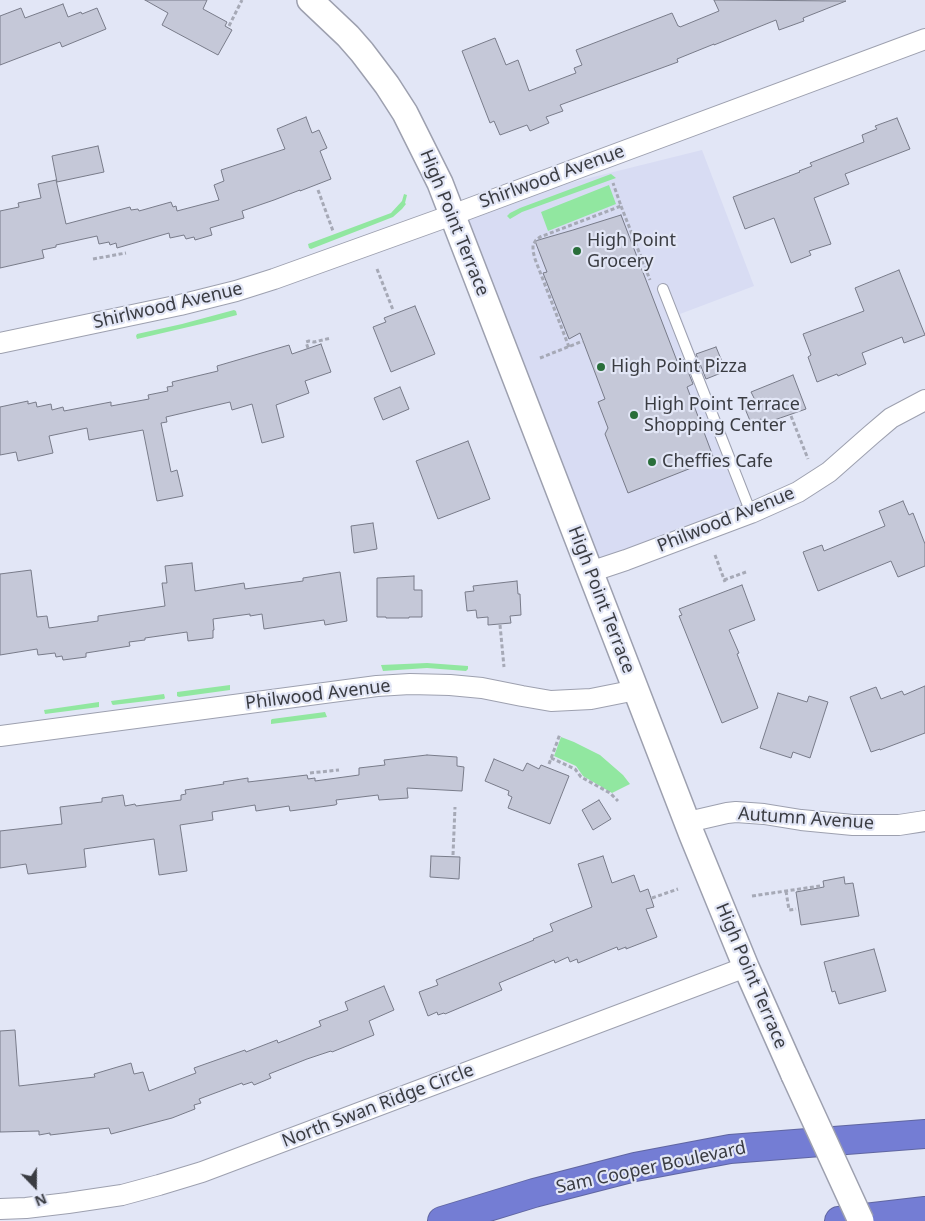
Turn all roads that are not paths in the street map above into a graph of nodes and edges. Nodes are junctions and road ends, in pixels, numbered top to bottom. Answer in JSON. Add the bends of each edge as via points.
{"nodes":[{"id":1,"x":310,"y":0,"type":"edge"},
{"id":2,"x":925,"y":40,"type":"edge"},
{"id":3,"x":452,"y":215,"type":"junction"},
{"id":4,"x":663,"y":289,"type":"dead end"},
{"id":5,"x":0,"y":344,"type":"edge"},
{"id":6,"x":925,"y":400,"type":"edge"},
{"id":7,"x":751,"y":513,"type":"junction"},
{"id":8,"x":590,"y":572,"type":"junction"},
{"id":9,"x":636,"y":690,"type":"junction"},
{"id":10,"x":0,"y":736,"type":"edge"},
{"id":11,"x":925,"y":821,"type":"edge"},
{"id":12,"x":688,"y":822,"type":"junction"},
{"id":13,"x":746,"y":967,"type":"junction"},
{"id":14,"x":925,"y":1134,"type":"edge"},
{"id":15,"x":0,"y":1209,"type":"edge"},
{"id":16,"x":925,"y":1211,"type":"edge"},
{"id":17,"x":442,"y":1221,"type":"edge"},
{"id":18,"x":839,"y":1221,"type":"edge"},
{"id":19,"x":860,"y":1221,"type":"edge"}],
"edges":[{"from":1,"to":3,"type":"street","name":"High Point Terrace","via":[[362,52],[406,113]]},
{"from":2,"to":3,"type":"street","name":"Shirlwood Avenue"},
{"from":3,"to":5,"type":"street","name":"Shirlwood Avenue","via":[[236,291]]},
{"from":3,"to":8,"type":"street","name":"High Point Terrace"},
{"from":4,"to":7,"type":"lane"},
{"from":6,"to":7,"type":"street","name":"Philwood Avenue","via":[[891,418],[829,472],[806,487]]},
{"from":7,"to":8,"type":"street","name":"Philwood Avenue"},
{"from":8,"to":9,"type":"street","name":"High Point Terrace"},
{"from":9,"to":10,"type":"street","name":"Philwood Avenue","via":[[591,699],[551,701],[450,685],[377,686]]},
{"from":9,"to":12,"type":"street","name":"High Point Terrace"},
{"from":11,"to":12,"type":"street","name":"Autumn Avenue","via":[[853,825],[736,812]]},
{"from":12,"to":13,"type":"street","name":"High Point Terrace"},
{"from":13,"to":15,"type":"street","name":"North Swan Ridge Circle","via":[[202,1172],[122,1194]]},
{"from":13,"to":19,"type":"street","name":"High Point Terrace","bridge":true},
{"from":14,"to":17,"type":"highway","name":"Sam Cooper Boulevard","via":[[730,1148],[524,1195]]},
{"from":16,"to":18,"type":"highway"}]}
